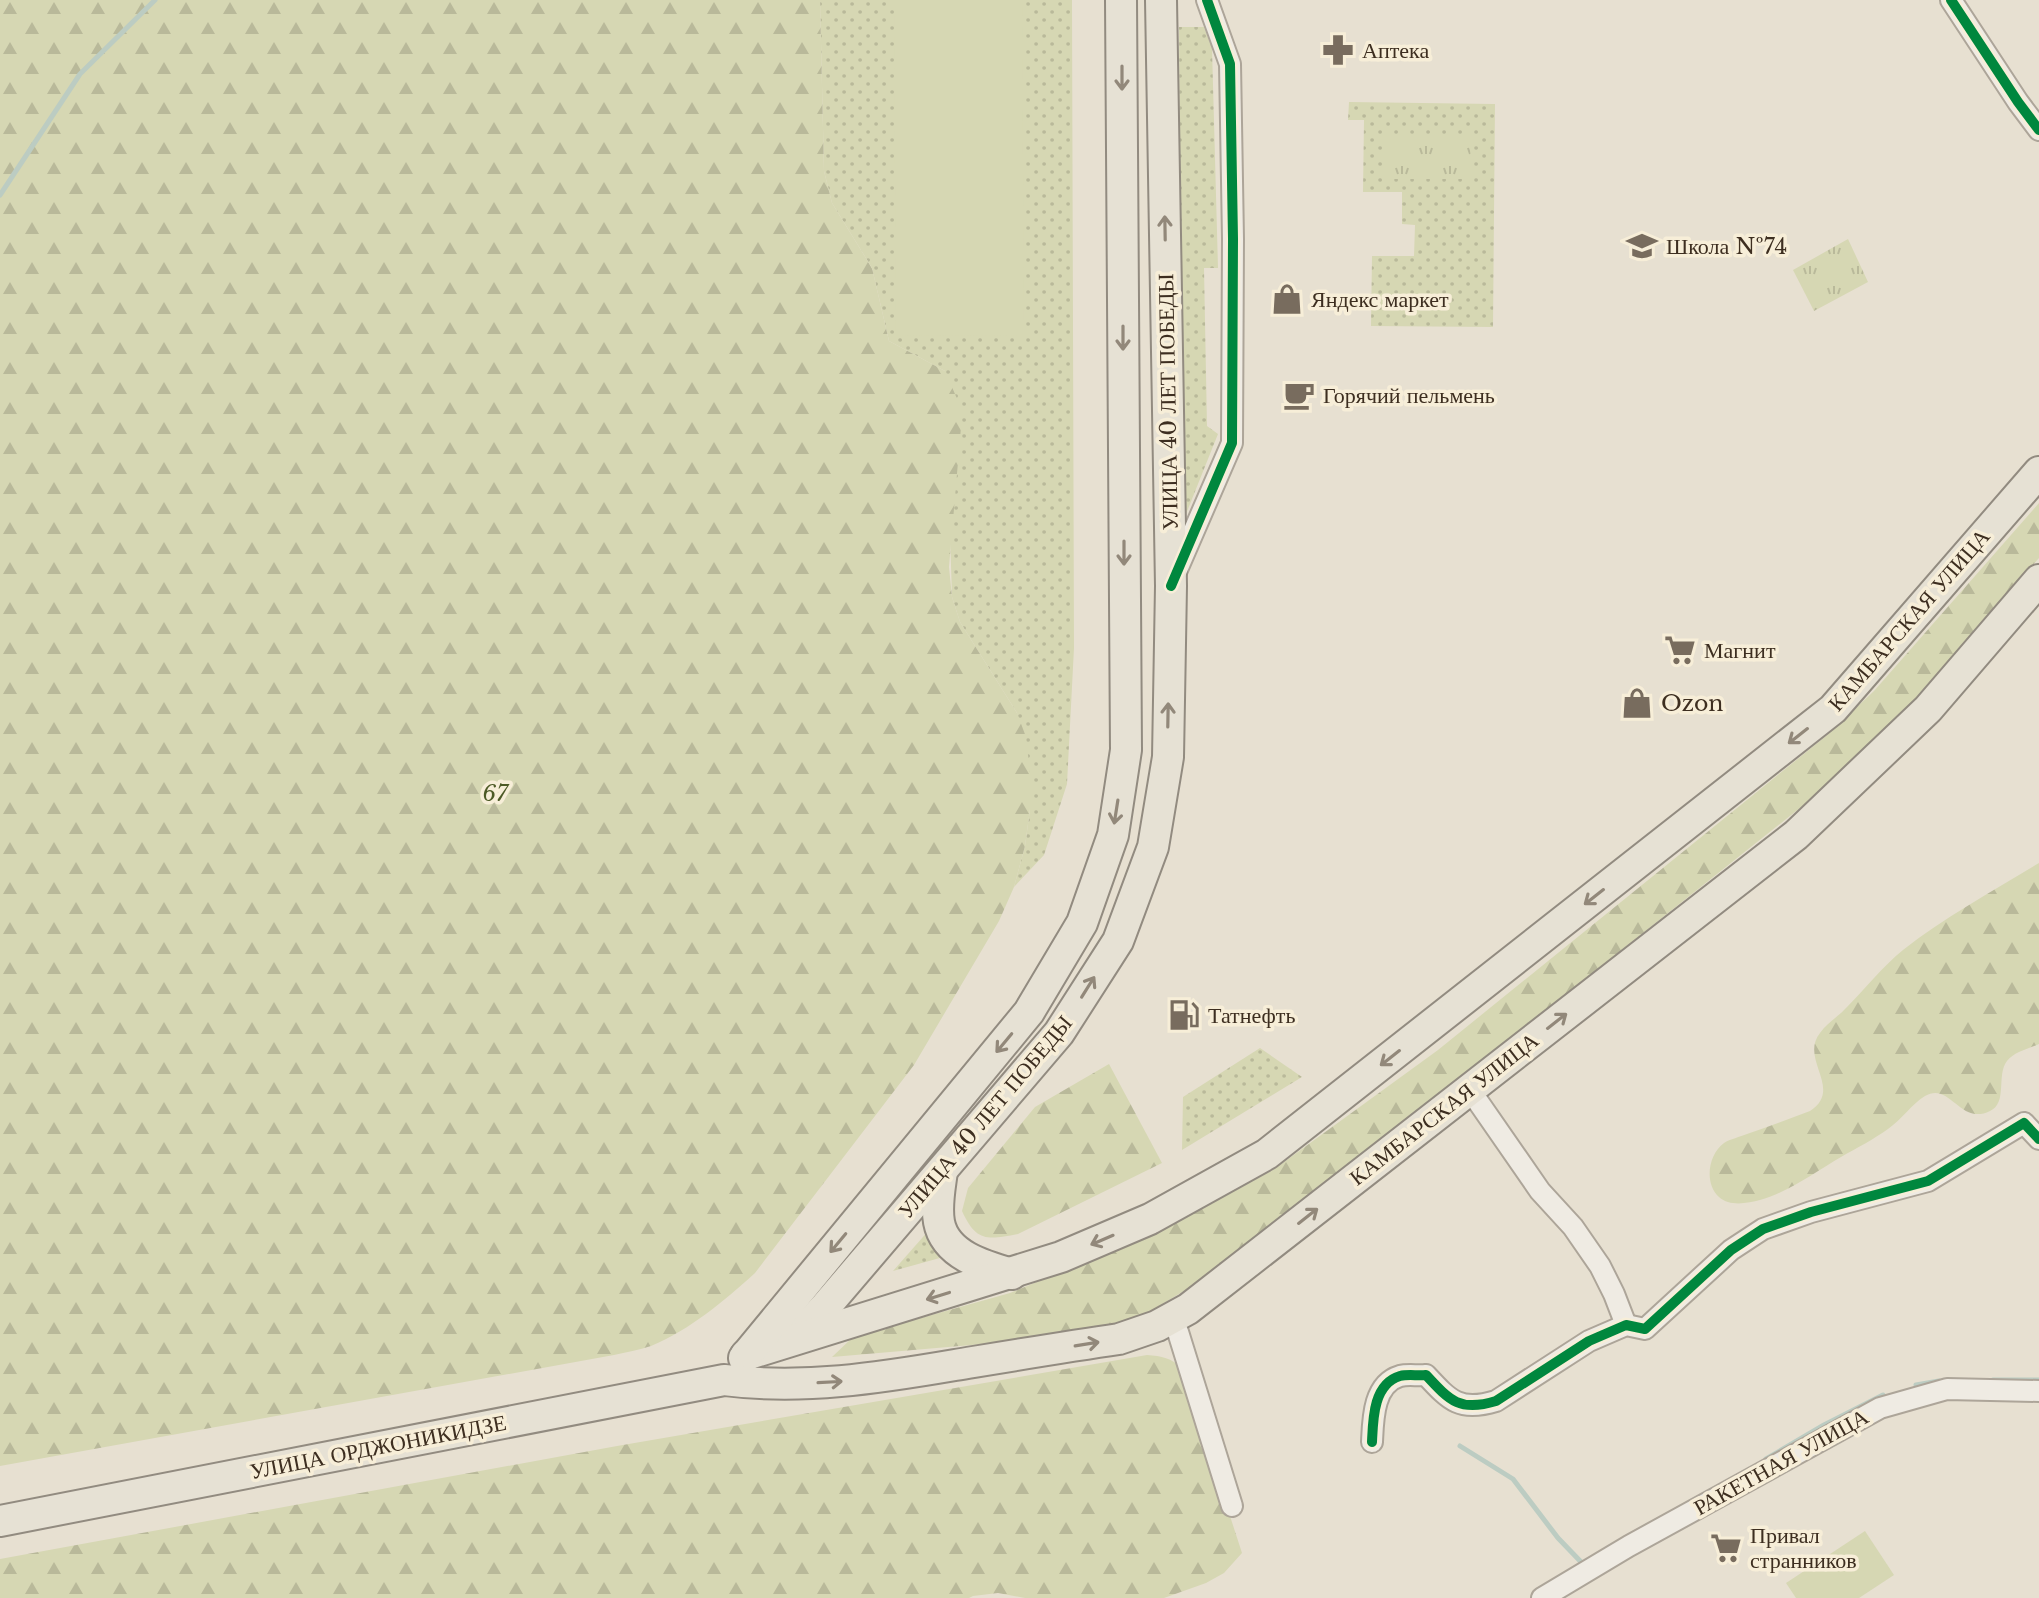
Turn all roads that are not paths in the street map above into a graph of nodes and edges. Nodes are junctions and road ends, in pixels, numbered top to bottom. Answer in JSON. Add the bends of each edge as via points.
{"nodes":[{"id":1,"x":1121,"y":0,"type":"edge"},
{"id":2,"x":1161,"y":0,"type":"edge"},
{"id":3,"x":1207,"y":0,"type":"edge"},
{"id":4,"x":1951,"y":0,"type":"edge"},
{"id":5,"x":2039,"y":130,"type":"edge"},
{"id":6,"x":2039,"y":472,"type":"edge"},
{"id":7,"x":2039,"y":580,"type":"edge"},
{"id":8,"x":1171,"y":586,"type":"junction"},
{"id":9,"x":1470,"y":1090,"type":"junction"},
{"id":10,"x":2039,"y":1139,"type":"edge"},
{"id":11,"x":942,"y":1171,"type":"junction"},
{"id":12,"x":1012,"y":1274,"type":"junction"},
{"id":13,"x":802,"y":1287,"type":"junction"},
{"id":14,"x":826,"y":1306,"type":"junction"},
{"id":15,"x":1171,"y":1319,"type":"junction"},
{"id":16,"x":1626,"y":1325,"type":"junction"},
{"id":17,"x":794,"y":1340,"type":"junction"},
{"id":18,"x":741,"y":1373,"type":"junction"},
{"id":19,"x":2039,"y":1391,"type":"edge"},
{"id":20,"x":1372,"y":1442,"type":"dead end"},
{"id":21,"x":1232,"y":1506,"type":"dead end"},
{"id":22,"x":0,"y":1521,"type":"edge"},
{"id":23,"x":1542,"y":1598,"type":"edge"}],
"edges":[{"from":1,"to":13,"type":"main road","name":"УЛИЦА 40 ЛЕТ ПОБЕДЫ","one_way":true,"via":[[1126,750],[1113,835],[1082,923],[1029,1012]]},
{"from":8,"to":2,"type":"main road","name":"УЛИЦА 40 ЛЕТ ПОБЕДЫ","one_way":true},
{"from":3,"to":8,"type":"street","via":[[1230,64],[1232,443]]},
{"from":4,"to":5,"type":"street"},
{"from":6,"to":12,"type":"main road","name":"КАМБАРСКАЯ УЛИЦА","one_way":true,"via":[[1833,709],[1279,1145],[1150,1219]]},
{"from":9,"to":7,"type":"main road","name":"КАМБАРСКАЯ УЛИЦА","one_way":true,"via":[[1796,835],[1928,709]]},
{"from":11,"to":8,"type":"main road","name":"УЛИЦА 40 ЛЕТ ПОБЕДЫ","one_way":true,"via":[[1059,1033],[1118,941],[1153,847],[1168,757]]},
{"from":15,"to":9,"type":"main road","name":"КАМБАРСКАЯ УЛИЦА","one_way":true},
{"from":9,"to":16,"type":"street","via":[[1600,1266]]},
{"from":10,"to":16,"type":"street","via":[[2024,1123],[1928,1181],[1763,1229],[1731,1250],[1645,1329]]},
{"from":11,"to":12,"type":"main road","via":[[939,1223],[946,1240],[984,1266]]},
{"from":11,"to":14,"type":"main road","name":"УЛИЦА 40 ЛЕТ ПОБЕДЫ"},
{"from":12,"to":17,"type":"main road","name":"КАМБАРСКАЯ УЛИЦА","one_way":true},
{"from":13,"to":14,"type":"main road"},
{"from":13,"to":18,"type":"main road","name":"УЛИЦА 40 ЛЕТ ПОБЕДЫ"},
{"from":14,"to":17,"type":"main road","name":"УЛИЦА 40 ЛЕТ ПОБЕДЫ"},
{"from":18,"to":15,"type":"main road","name":"КАМБАРСКАЯ УЛИЦА","one_way":true,"via":[[800,1384],[863,1380],[1119,1339]]},
{"from":15,"to":21,"type":"street"},
{"from":16,"to":20,"type":"street","via":[[1481,1405],[1446,1397],[1426,1375],[1399,1376],[1382,1390]]},
{"from":17,"to":18,"type":"main road","name":"УЛИЦА 40 ЛЕТ ПОБЕДЫ"},
{"from":18,"to":22,"type":"main road","name":"УЛИЦА ОРДЖОНИКИДЗЕ"},
{"from":19,"to":23,"type":"street","name":"РАКЕТНАЯ УЛИЦА","via":[[1947,1389],[1880,1408]]}]}
